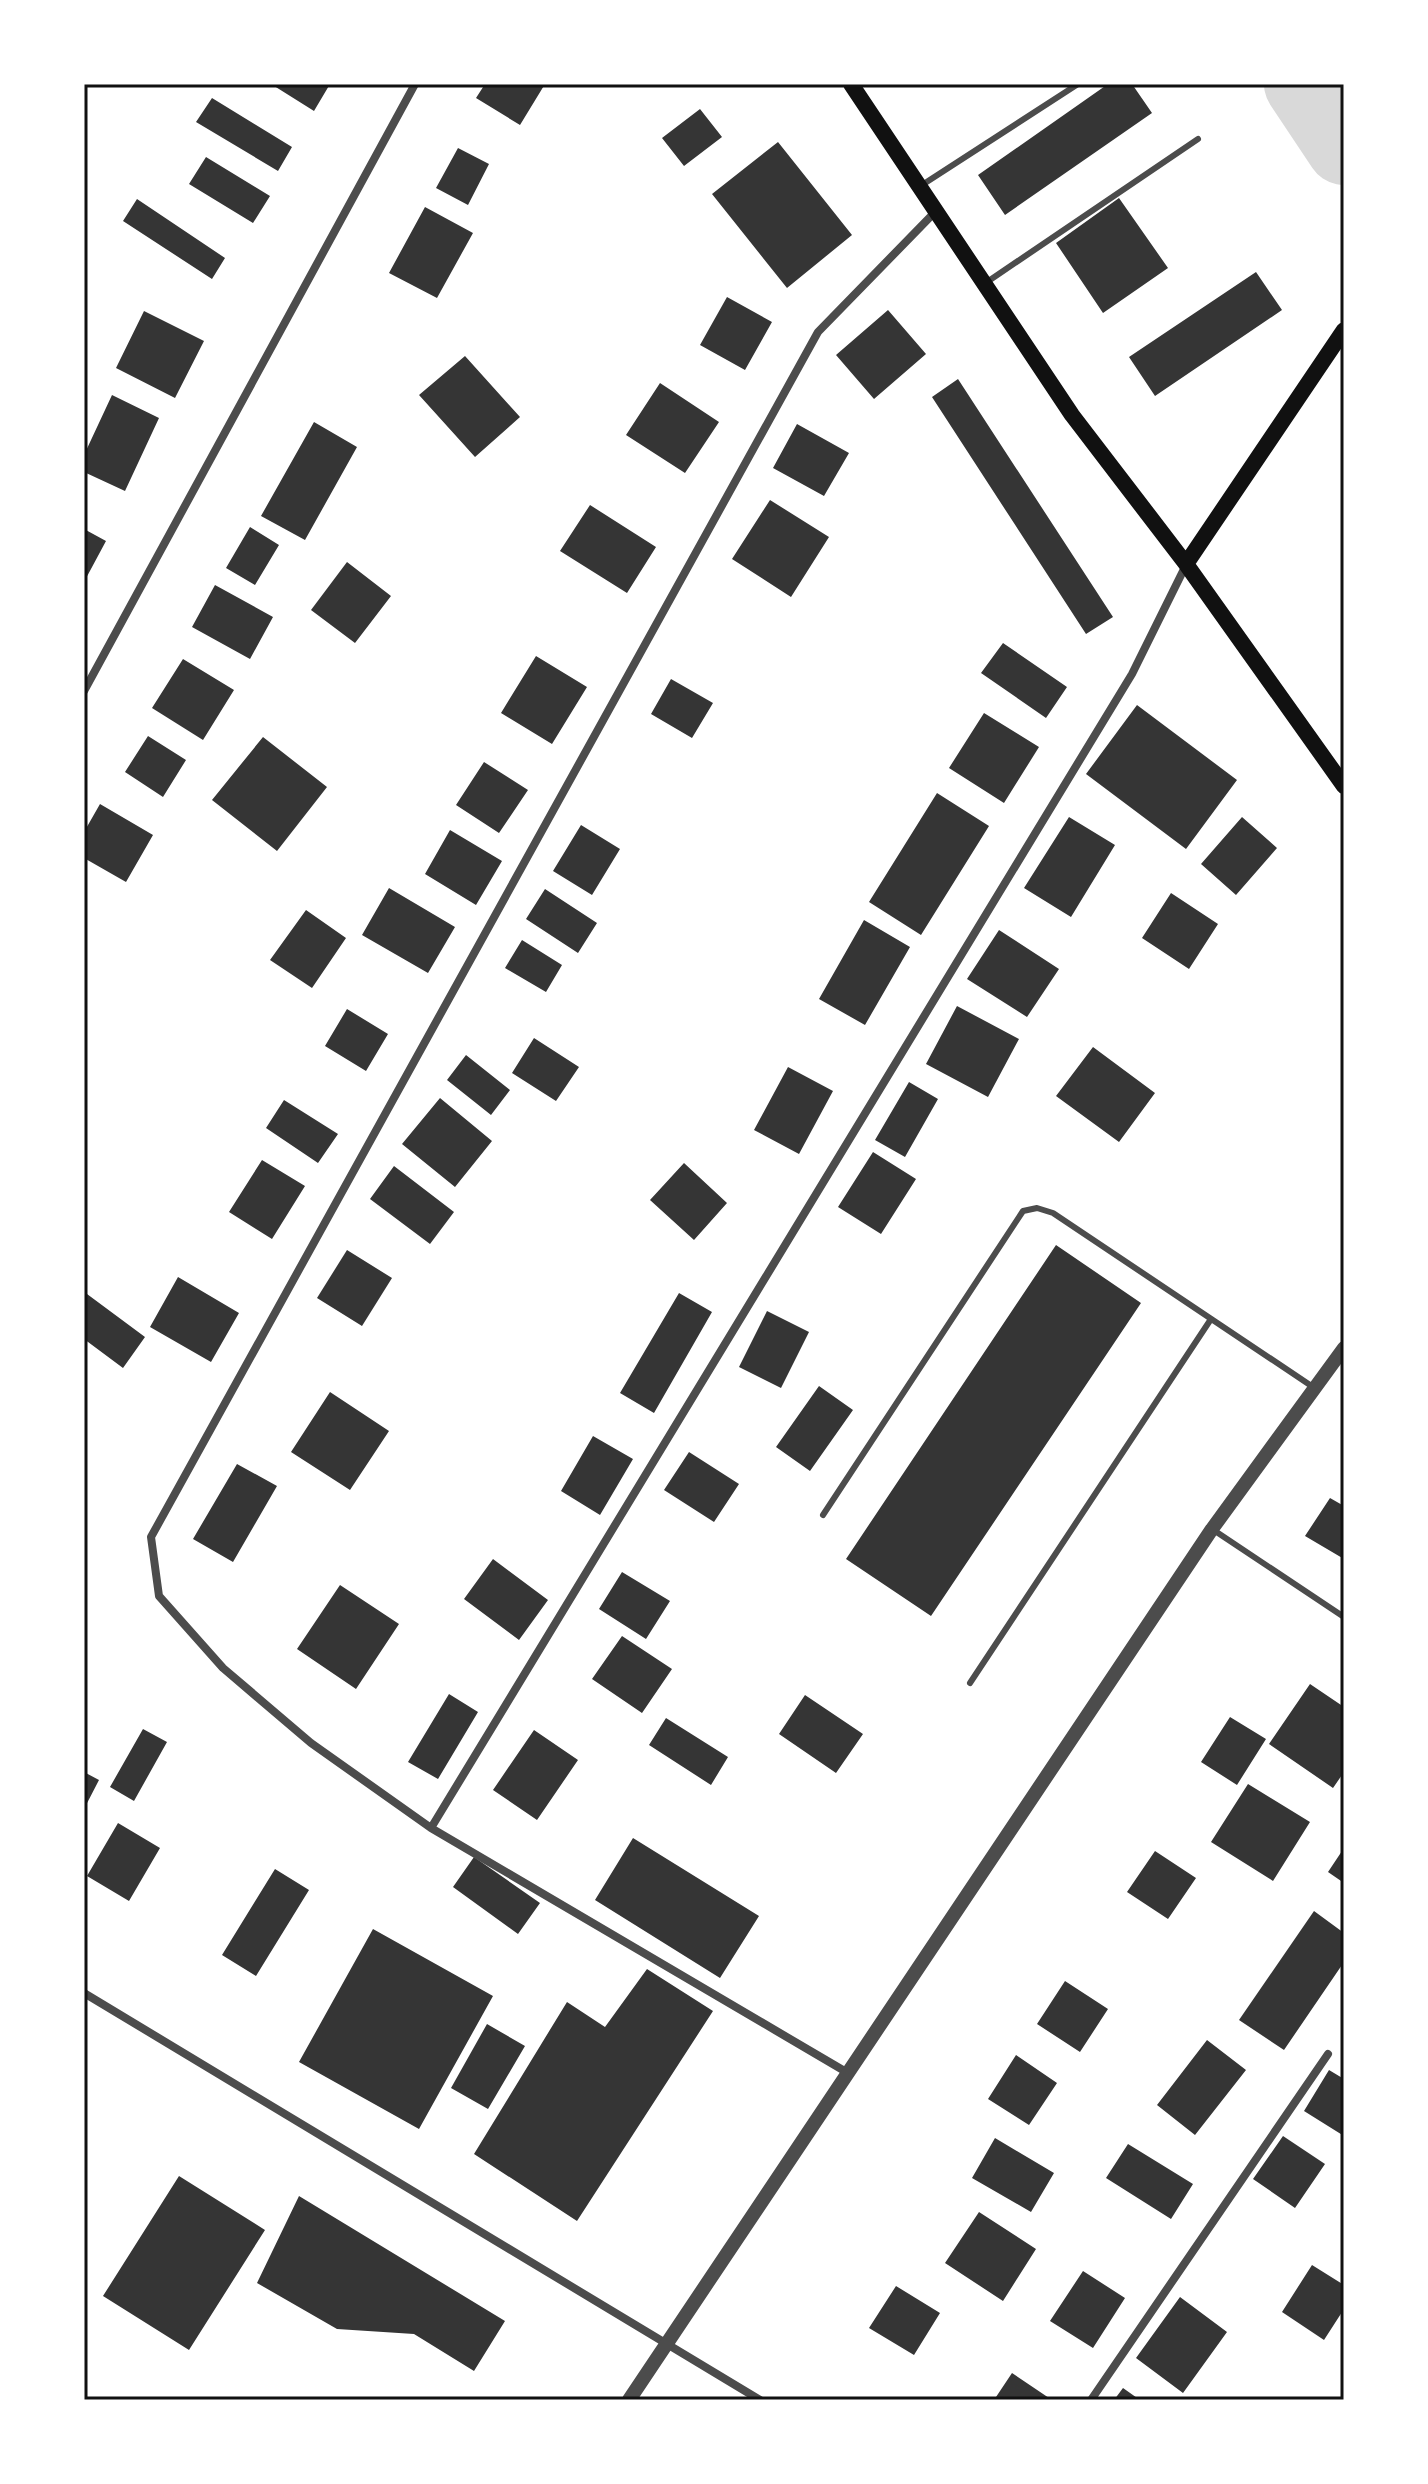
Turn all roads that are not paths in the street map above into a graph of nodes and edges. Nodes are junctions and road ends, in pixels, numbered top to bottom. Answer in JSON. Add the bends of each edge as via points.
{"nodes":[{"id":1,"x":415,"y":84,"type":"edge"},
{"id":2,"x":851,"y":84,"type":"edge"},
{"id":3,"x":1078,"y":84,"type":"edge"},
{"id":4,"x":1198,"y":139,"type":"dead end"},
{"id":5,"x":919,"y":187,"type":"junction"},
{"id":6,"x":935,"y":212,"type":"junction"},
{"id":7,"x":984,"y":284,"type":"junction"},
{"id":8,"x":1344,"y":330,"type":"edge"},
{"id":9,"x":1186,"y":564,"type":"junction"},
{"id":10,"x":84,"y":691,"type":"edge"},
{"id":11,"x":1344,"y":786,"type":"edge"},
{"id":12,"x":1211,"y":1319,"type":"junction"},
{"id":13,"x":1344,"y":1348,"type":"edge"},
{"id":14,"x":1315,"y":1388,"type":"junction"},
{"id":15,"x":823,"y":1515,"type":"dead end"},
{"id":16,"x":1212,"y":1529,"type":"junction"},
{"id":17,"x":1344,"y":1617,"type":"edge"},
{"id":18,"x":970,"y":1683,"type":"dead end"},
{"id":19,"x":431,"y":1828,"type":"junction"},
{"id":20,"x":84,"y":1993,"type":"edge"},
{"id":21,"x":1328,"y":2054,"type":"dead end"},
{"id":22,"x":848,"y":2073,"type":"junction"},
{"id":23,"x":665,"y":2346,"type":"junction"},
{"id":24,"x":629,"y":2400,"type":"edge"},
{"id":25,"x":760,"y":2400,"type":"edge"},
{"id":26,"x":1091,"y":2400,"type":"edge"}],
"edges":[{"from":1,"to":10,"type":"street"},
{"from":2,"to":5,"type":"main road"},
{"from":3,"to":5,"type":"lane"},
{"from":4,"to":7,"type":"lane"},
{"from":5,"to":6,"type":"main road"},
{"from":6,"to":7,"type":"main road"},
{"from":6,"to":19,"type":"street","via":[[818,332],[151,1537],[159,1596],[223,1668],[311,1743]]},
{"from":7,"to":9,"type":"main road","via":[[1072,415]]},
{"from":8,"to":9,"type":"main road"},
{"from":9,"to":11,"type":"main road"},
{"from":9,"to":19,"type":"street","via":[[1132,674]]},
{"from":12,"to":14,"type":"lane"},
{"from":12,"to":15,"type":"lane","via":[[1053,1213],[1023,1211]]},
{"from":12,"to":18,"type":"lane"},
{"from":13,"to":14,"type":"street"},
{"from":14,"to":16,"type":"street"},
{"from":16,"to":17,"type":"lane"},
{"from":16,"to":22,"type":"street"},
{"from":19,"to":22,"type":"street"},
{"from":20,"to":23,"type":"street"},
{"from":21,"to":26,"type":"street"},
{"from":22,"to":23,"type":"street"},
{"from":23,"to":24,"type":"street"},
{"from":23,"to":25,"type":"street"}]}
